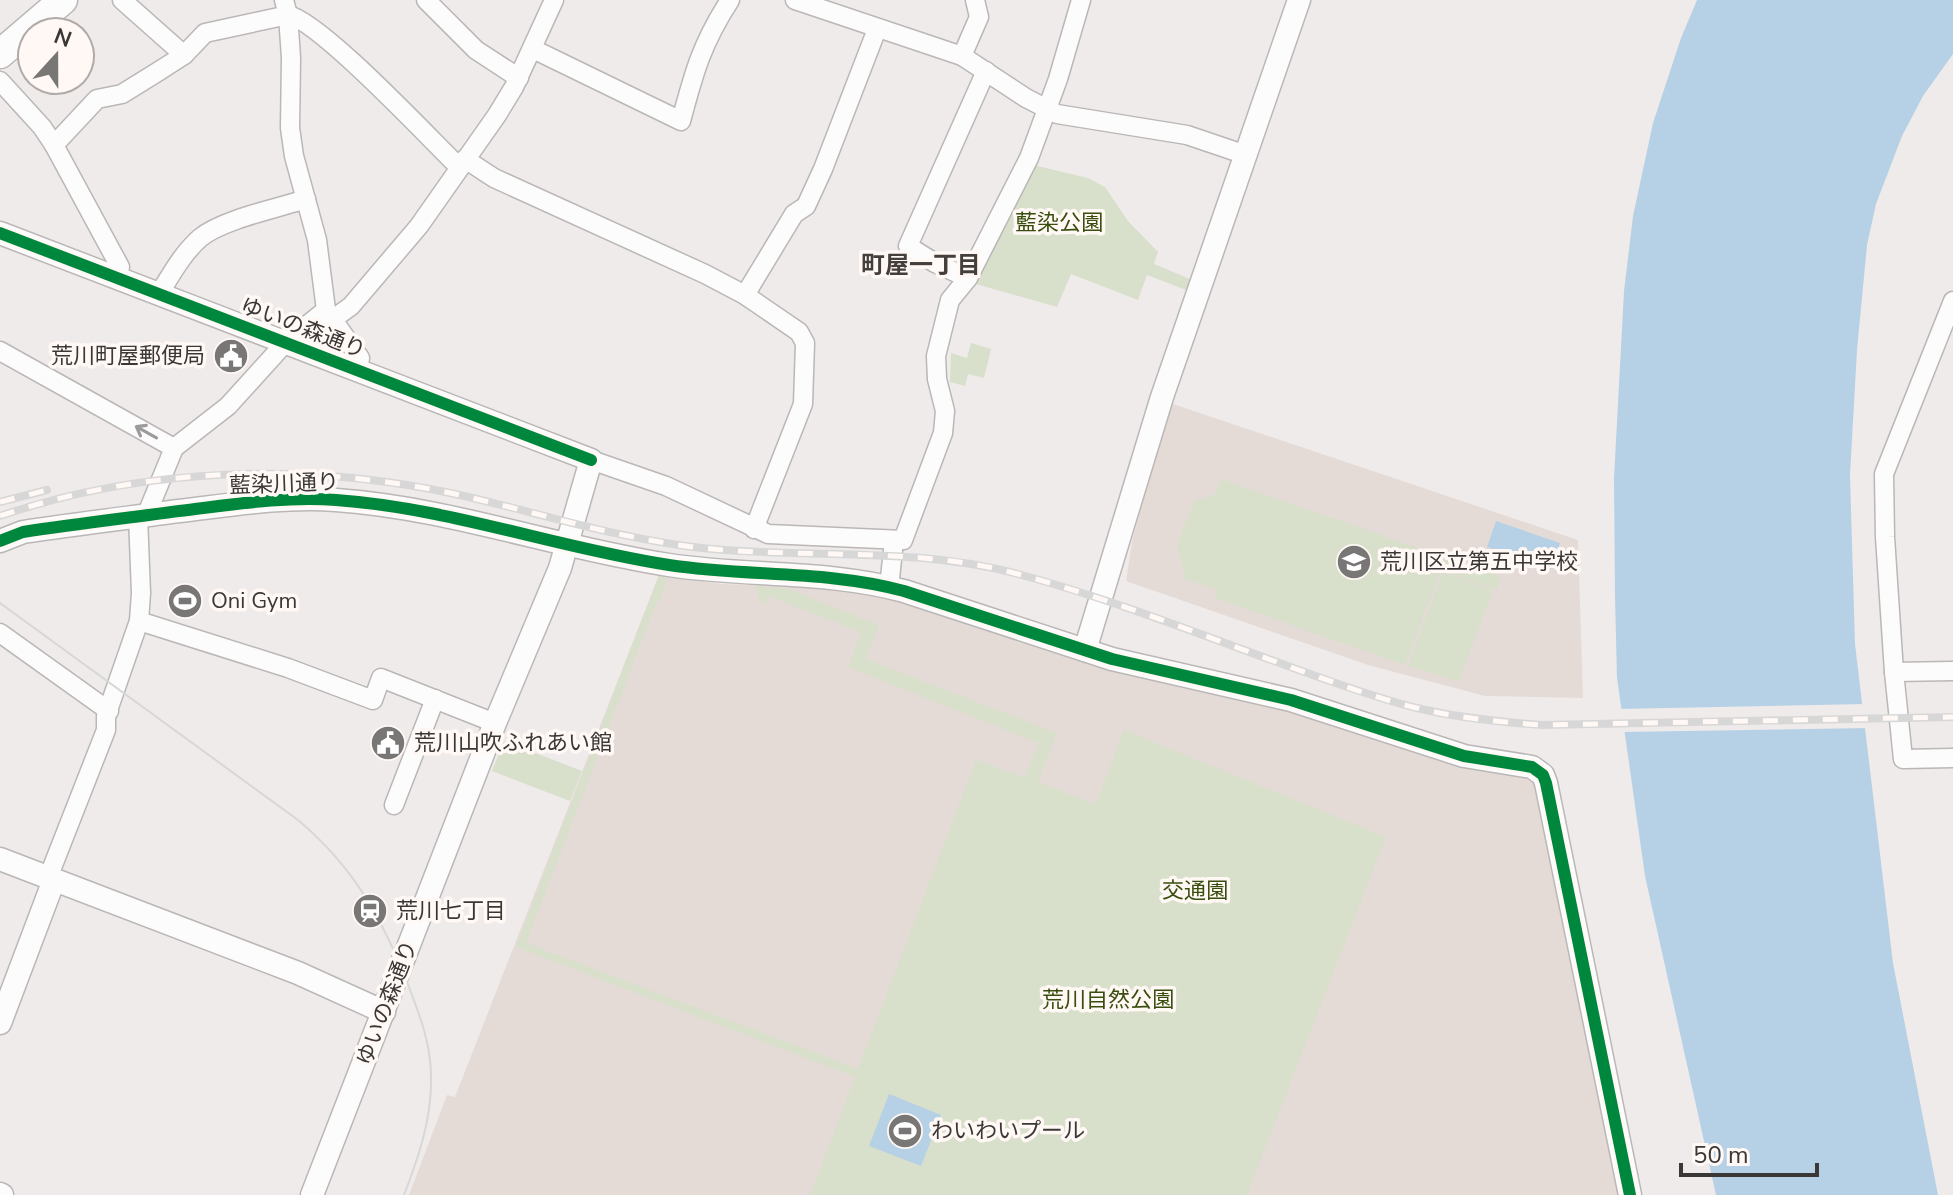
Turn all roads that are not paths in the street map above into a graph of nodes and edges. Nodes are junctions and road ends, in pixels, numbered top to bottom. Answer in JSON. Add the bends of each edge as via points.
{"nodes":[{"id":1,"x":63,"y":0,"type":"edge"},
{"id":2,"x":122,"y":0,"type":"edge"},
{"id":3,"x":426,"y":0,"type":"edge"},
{"id":4,"x":554,"y":0,"type":"edge"},
{"id":5,"x":730,"y":0,"type":"edge"},
{"id":6,"x":795,"y":0,"type":"edge"},
{"id":7,"x":975,"y":0,"type":"edge"},
{"id":8,"x":1081,"y":0,"type":"edge"},
{"id":9,"x":1299,"y":0,"type":"edge"},
{"id":10,"x":286,"y":7,"type":"edge"},
{"id":11,"x":877,"y":29,"type":"junction"},
{"id":12,"x":533,"y":49,"type":"junction"},
{"id":13,"x":0,"y":54,"type":"edge"},
{"id":14,"x":184,"y":55,"type":"junction"},
{"id":15,"x":962,"y":56,"type":"junction"},
{"id":16,"x":986,"y":71,"type":"junction"},
{"id":17,"x":519,"y":78,"type":"junction"},
{"id":18,"x":0,"y":81,"type":"edge"},
{"id":19,"x":1048,"y":110,"type":"junction"},
{"id":20,"x":54,"y":145,"type":"junction"},
{"id":21,"x":1246,"y":155,"type":"junction"},
{"id":22,"x":462,"y":163,"type":"junction"},
{"id":23,"x":306,"y":199,"type":"junction"},
{"id":24,"x":0,"y":233,"type":"edge"},
{"id":25,"x":117,"y":278,"type":"junction"},
{"id":26,"x":968,"y":278,"type":"junction"},
{"id":27,"x":159,"y":294,"type":"junction"},
{"id":28,"x":745,"y":295,"type":"junction"},
{"id":29,"x":1953,"y":301,"type":"edge"},
{"id":30,"x":329,"y":315,"type":"junction"},
{"id":31,"x":1948,"y":328,"type":"edge"},
{"id":32,"x":286,"y":342,"type":"junction"},
{"id":33,"x":0,"y":351,"type":"edge"},
{"id":34,"x":358,"y":370,"type":"junction"},
{"id":35,"x":174,"y":448,"type":"junction"},
{"id":36,"x":591,"y":460,"type":"junction"},
{"id":37,"x":142,"y":516,"type":"junction"},
{"id":38,"x":754,"y":529,"type":"junction"},
{"id":39,"x":0,"y":541,"type":"edge"},
{"id":40,"x":894,"y":541,"type":"junction"},
{"id":41,"x":567,"y":545,"type":"junction"},
{"id":42,"x":889,"y":587,"type":"junction"},
{"id":43,"x":139,"y":621,"type":"junction"},
{"id":44,"x":0,"y":633,"type":"edge"},
{"id":45,"x":1085,"y":650,"type":"junction"},
{"id":46,"x":1953,"y":671,"type":"edge"},
{"id":47,"x":1894,"y":672,"type":"junction"},
{"id":48,"x":435,"y":699,"type":"junction"},
{"id":49,"x":109,"y":711,"type":"junction"},
{"id":50,"x":495,"y":723,"type":"junction"},
{"id":51,"x":1953,"y":758,"type":"edge"},
{"id":52,"x":394,"y":805,"type":"dead end"},
{"id":53,"x":0,"y":859,"type":"edge"},
{"id":54,"x":51,"y":879,"type":"junction"},
{"id":55,"x":384,"y":1012,"type":"junction"},
{"id":56,"x":0,"y":1023,"type":"edge"},
{"id":57,"x":312,"y":1195,"type":"edge"},
{"id":58,"x":1630,"y":1195,"type":"edge"}],
"edges":[{"from":1,"to":13,"type":"main road"},
{"from":2,"to":14,"type":"street"},
{"from":3,"to":17,"type":"street","via":[[476,50]]},
{"from":4,"to":12,"type":"street"},
{"from":5,"to":12,"type":"street","via":[[708,35],[681,121]]},
{"from":6,"to":11,"type":"street"},
{"from":7,"to":15,"type":"street","via":[[979,17]]},
{"from":8,"to":19,"type":"street"},
{"from":9,"to":21,"type":"street"},
{"from":10,"to":14,"type":"street","via":[[205,33]]},
{"from":10,"to":22,"type":"street"},
{"from":10,"to":23,"type":"street","via":[[290,128]]},
{"from":11,"to":15,"type":"street"},
{"from":11,"to":28,"type":"street","via":[[806,206],[794,214]]},
{"from":12,"to":17,"type":"street"},
{"from":14,"to":20,"type":"street","via":[[122,94],[97,99]]},
{"from":15,"to":16,"type":"street"},
{"from":16,"to":19,"type":"street"},
{"from":16,"to":26,"type":"street","via":[[908,246]]},
{"from":17,"to":22,"type":"street"},
{"from":18,"to":20,"type":"street"},
{"from":19,"to":21,"type":"street","via":[[1187,135]]},
{"from":19,"to":26,"type":"street"},
{"from":20,"to":25,"type":"street","via":[[120,267]]},
{"from":21,"to":45,"type":"street","via":[[1162,397]]},
{"from":22,"to":28,"type":"street"},
{"from":22,"to":30,"type":"street","via":[[419,226],[351,306]]},
{"from":23,"to":27,"type":"street","via":[[201,237]]},
{"from":23,"to":30,"type":"street"},
{"from":24,"to":25,"type":"street","name":"ゆいの森通り"},
{"from":25,"to":27,"type":"street","name":"ゆいの森通り"},
{"from":26,"to":40,"type":"street","via":[[950,300],[936,356],[943,433],[903,540]]},
{"from":27,"to":32,"type":"street","name":"ゆいの森通り"},
{"from":28,"to":38,"type":"street","via":[[790,324],[805,343],[803,404]]},
{"from":29,"to":31,"type":"street"},
{"from":30,"to":32,"type":"street"},
{"from":30,"to":34,"type":"street","via":[[360,358]]},
{"from":31,"to":47,"type":"street","via":[[1884,474]]},
{"from":32,"to":34,"type":"street","name":"ゆいの森通り"},
{"from":32,"to":35,"type":"street","via":[[228,406]]},
{"from":35,"to":33,"type":"street","one_way":true},
{"from":34,"to":36,"type":"street","name":"ゆいの森通り"},
{"from":35,"to":37,"type":"street"},
{"from":36,"to":38,"type":"street","via":[[666,486]]},
{"from":36,"to":41,"type":"street","name":"ゆいの森通り"},
{"from":37,"to":39,"type":"street","name":"藍染川通り","via":[[23,532]]},
{"from":37,"to":41,"type":"street","name":"藍染川通り","via":[[245,503],[335,500],[443,515]]},
{"from":37,"to":43,"type":"street"},
{"from":38,"to":40,"type":"street","via":[[788,536]]},
{"from":40,"to":42,"type":"street"},
{"from":41,"to":42,"type":"street","name":"藍染川通り","via":[[698,569],[847,578]]},
{"from":41,"to":50,"type":"street","name":"ゆいの森通り"},
{"from":42,"to":45,"type":"street","name":"藍染川通り"},
{"from":43,"to":48,"type":"street","via":[[373,700],[381,678]]},
{"from":43,"to":49,"type":"street"},
{"from":44,"to":49,"type":"street"},
{"from":45,"to":58,"type":"street","name":"藍染川通り","via":[[1273,695],[1441,750],[1532,767],[1543,775]]},
{"from":46,"to":47,"type":"street"},
{"from":47,"to":51,"type":"street","via":[[1903,759]]},
{"from":48,"to":50,"type":"street"},
{"from":48,"to":52,"type":"street"},
{"from":49,"to":54,"type":"street"},
{"from":50,"to":55,"type":"street","name":"ゆいの森通り"},
{"from":53,"to":54,"type":"street"},
{"from":54,"to":55,"type":"street","via":[[298,973]]},
{"from":54,"to":56,"type":"street"},
{"from":55,"to":57,"type":"street","name":"ゆいの森通り"}]}
